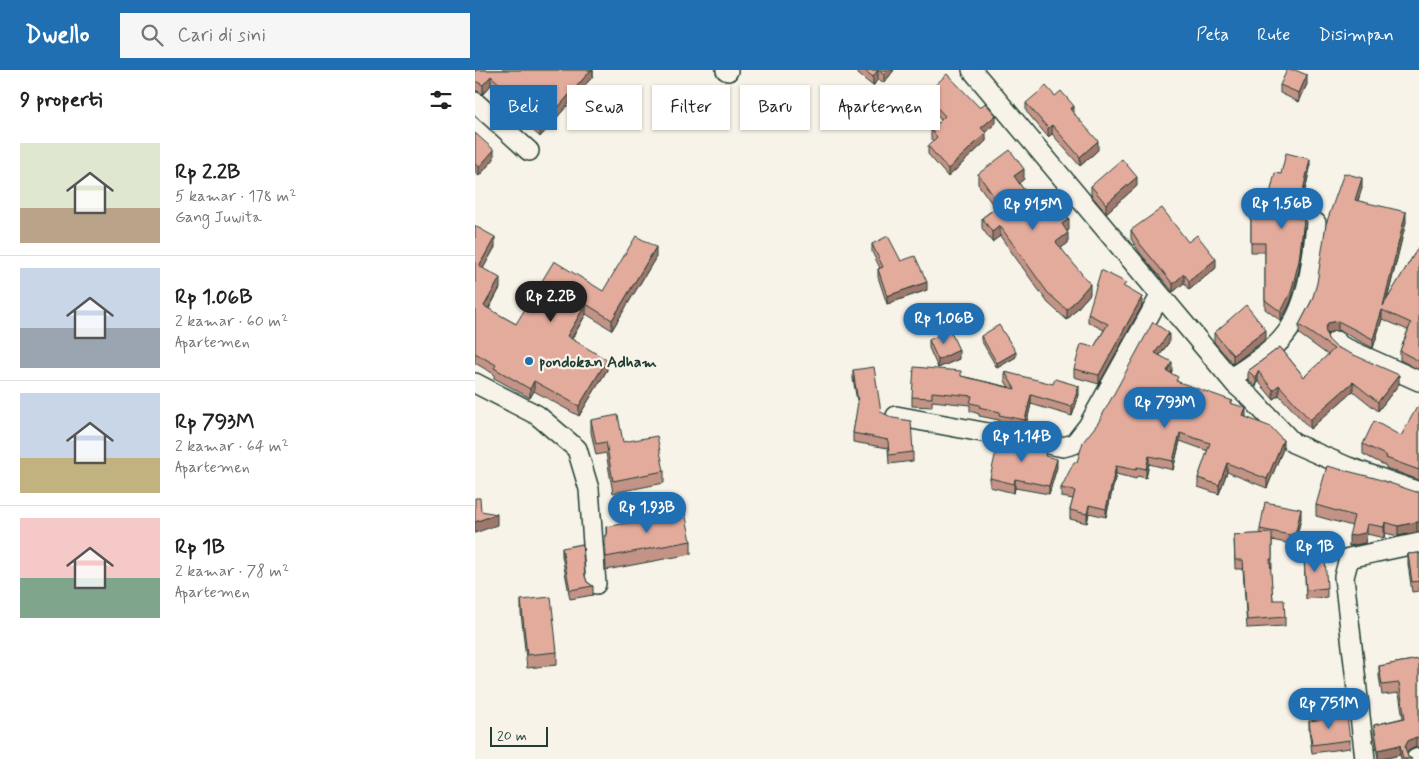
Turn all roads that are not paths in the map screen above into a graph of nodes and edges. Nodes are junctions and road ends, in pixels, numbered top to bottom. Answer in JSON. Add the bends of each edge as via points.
{"nodes":[{"id":1,"x":971,"y":70,"type":"edge"},
{"id":2,"x":475,"y":102,"type":"edge"},
{"id":3,"x":529,"y":151,"type":"dead end"},
{"id":4,"x":1316,"y":223,"type":"dead end"},
{"id":5,"x":1160,"y":296,"type":"junction"},
{"id":6,"x":1336,"y":341,"type":"dead end"},
{"id":7,"x":1231,"y":378,"type":"junction"},
{"id":8,"x":1419,"y":380,"type":"edge"},
{"id":9,"x":476,"y":387,"type":"edge"},
{"id":10,"x":896,"y":416,"type":"edge"},
{"id":11,"x":1419,"y":492,"type":"edge"},
{"id":12,"x":1419,"y":543,"type":"edge"},
{"id":13,"x":596,"y":584,"type":"dead end"},
{"id":14,"x":1365,"y":759,"type":"edge"}],
"edges":[{"from":1,"to":5,"type":"street"},
{"from":2,"to":3,"type":"street"},
{"from":4,"to":7,"type":"street","via":[[1310,271],[1298,316],[1277,345]]},
{"from":5,"to":7,"type":"street"},
{"from":5,"to":10,"type":"street","via":[[1088,426],[1074,444],[1063,447]]},
{"from":6,"to":8,"type":"street"},
{"from":7,"to":11,"type":"street","via":[[1293,443]]},
{"from":9,"to":13,"type":"street","via":[[537,415],[577,449],[589,490]]},
{"from":12,"to":14,"type":"street","via":[[1349,558],[1345,567],[1352,660]]}]}
